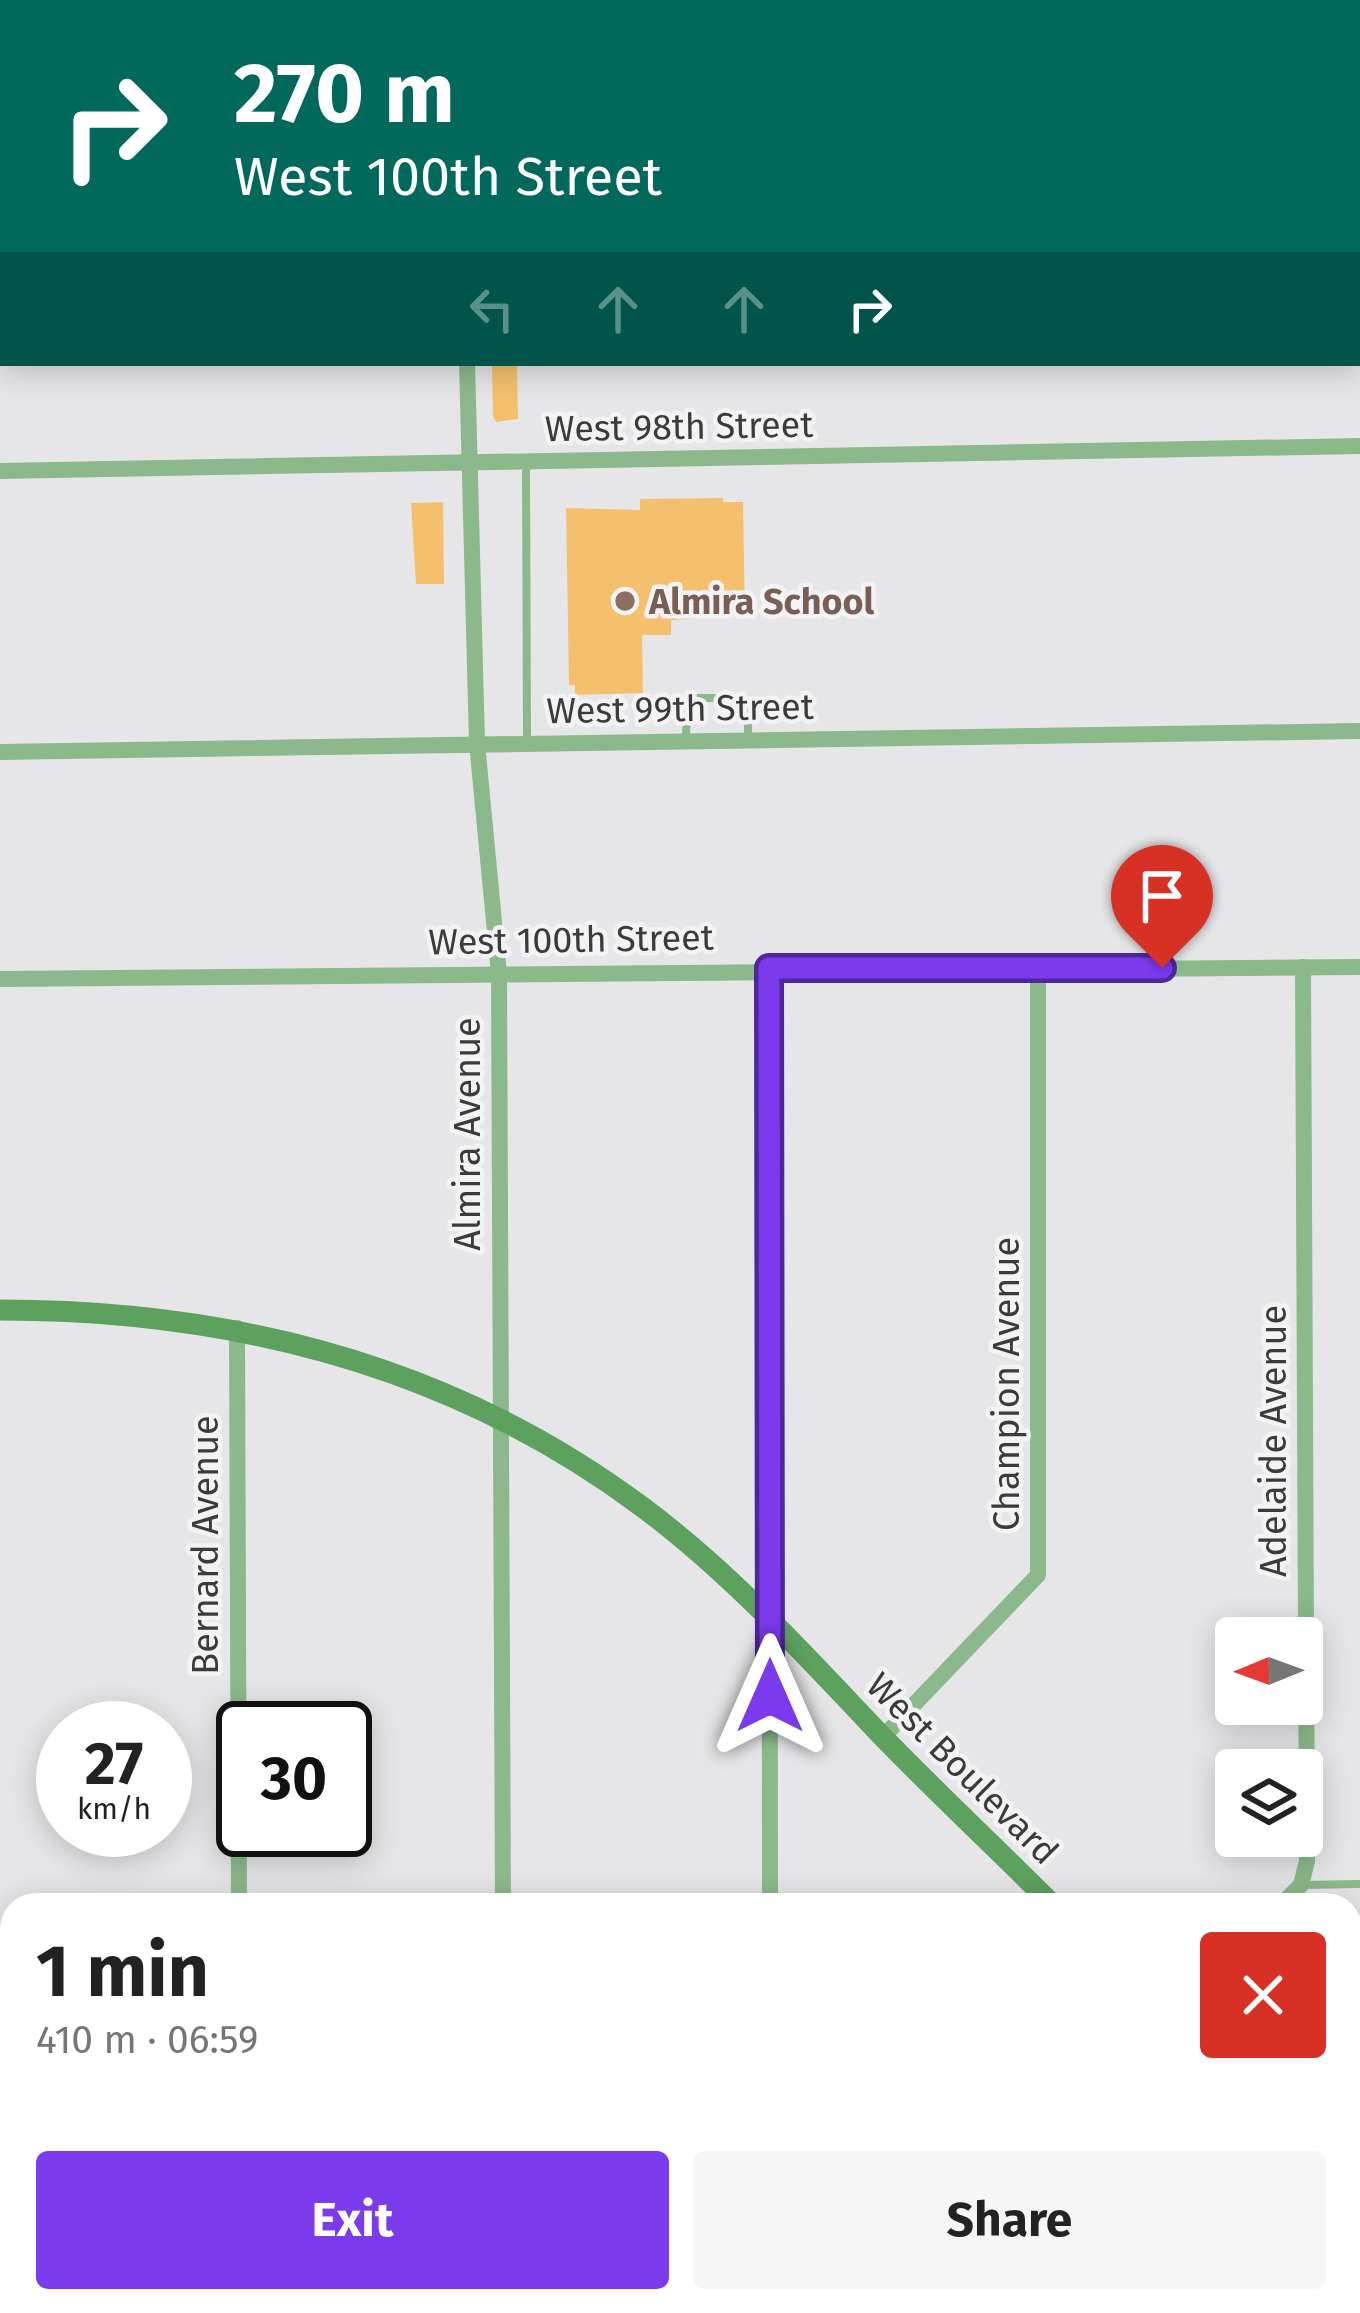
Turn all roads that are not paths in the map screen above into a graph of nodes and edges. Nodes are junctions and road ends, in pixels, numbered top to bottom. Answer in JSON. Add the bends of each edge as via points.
{"nodes":[{"id":1,"x":467,"y":366,"type":"edge"},
{"id":2,"x":1360,"y":446,"type":"edge"},
{"id":3,"x":526,"y":462,"type":"junction"},
{"id":4,"x":469,"y":463,"type":"junction"},
{"id":5,"x":0,"y":471,"type":"edge"},
{"id":6,"x":1360,"y":731,"type":"edge"},
{"id":7,"x":686,"y":740,"type":"junction"},
{"id":8,"x":748,"y":740,"type":"junction"},
{"id":9,"x":477,"y":743,"type":"junction"},
{"id":10,"x":526,"y":743,"type":"junction"},
{"id":11,"x":0,"y":752,"type":"edge"},
{"id":12,"x":1303,"y":967,"type":"junction"},
{"id":13,"x":1360,"y":967,"type":"edge"},
{"id":14,"x":769,"y":968,"type":"junction"},
{"id":15,"x":1038,"y":968,"type":"junction"},
{"id":16,"x":499,"y":974,"type":"junction"},
{"id":17,"x":0,"y":979,"type":"edge"},
{"id":18,"x":0,"y":1310,"type":"edge"},
{"id":19,"x":237,"y":1328,"type":"junction"},
{"id":20,"x":502,"y":1421,"type":"junction"},
{"id":21,"x":770,"y":1618,"type":"junction"},
{"id":22,"x":883,"y":1737,"type":"junction"},
{"id":23,"x":1360,"y":1884,"type":"edge"},
{"id":24,"x":1301,"y":1885,"type":"junction"},
{"id":25,"x":239,"y":1893,"type":"edge"},
{"id":26,"x":502,"y":1893,"type":"edge"},
{"id":27,"x":770,"y":1893,"type":"edge"},
{"id":28,"x":1041,"y":1893,"type":"edge"},
{"id":29,"x":1293,"y":1893,"type":"edge"}],
"edges":[{"from":1,"to":4,"type":"street","name":"Almira Avenue"},
{"from":2,"to":3,"type":"street","name":"West 98th Street"},
{"from":3,"to":4,"type":"street","name":"West 98th Street"},
{"from":3,"to":10,"type":"lane"},
{"from":4,"to":5,"type":"street","name":"West 98th Street"},
{"from":4,"to":9,"type":"street","name":"Almira Avenue"},
{"from":6,"to":8,"type":"street","name":"West 99th Street"},
{"from":7,"to":8,"type":"street","name":"West 99th Street"},
{"from":7,"to":8,"type":"lane","via":[[692,698],[742,698]]},
{"from":7,"to":10,"type":"street","name":"West 99th Street"},
{"from":9,"to":10,"type":"street","name":"West 99th Street"},
{"from":9,"to":11,"type":"street","name":"West 99th Street"},
{"from":9,"to":16,"type":"street","name":"Almira Avenue"},
{"from":12,"to":13,"type":"street","name":"West 100th Street"},
{"from":12,"to":15,"type":"street","name":"West 100th Street"},
{"from":12,"to":24,"type":"street","name":"Adelaide Avenue"},
{"from":14,"to":15,"type":"street","name":"West 100th Street"},
{"from":14,"to":16,"type":"street","name":"West 100th Street"},
{"from":14,"to":21,"type":"street"},
{"from":15,"to":22,"type":"street","name":"Champion Avenue","via":[[1038,1575]]},
{"from":16,"to":17,"type":"street","name":"West 100th Street"},
{"from":16,"to":20,"type":"street","name":"Almira Avenue"},
{"from":18,"to":19,"type":"street","name":"West Boulevard"},
{"from":19,"to":20,"type":"street","name":"West Boulevard","via":[[401,1372]]},
{"from":19,"to":25,"type":"street","name":"Bernard Avenue"},
{"from":20,"to":21,"type":"street","name":"West Boulevard","via":[[642,1506]]},
{"from":20,"to":26,"type":"street","name":"Almira Avenue"},
{"from":21,"to":22,"type":"street","name":"West Boulevard"},
{"from":21,"to":27,"type":"street"},
{"from":22,"to":28,"type":"street","name":"West Boulevard"},
{"from":23,"to":24,"type":"lane"},
{"from":24,"to":29,"type":"street"}]}
